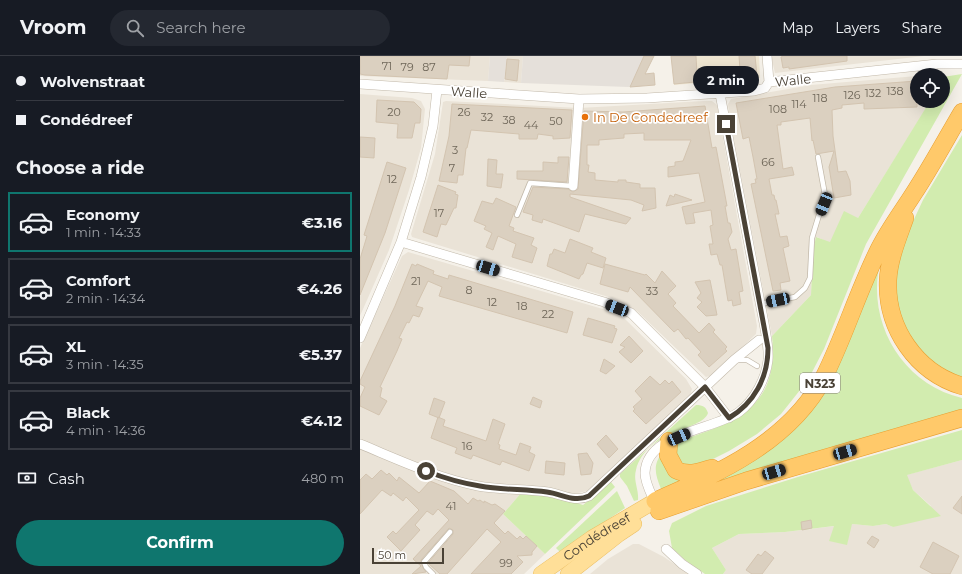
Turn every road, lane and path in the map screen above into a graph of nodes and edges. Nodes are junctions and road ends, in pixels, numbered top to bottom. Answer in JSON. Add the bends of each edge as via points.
{"nodes":[{"id":1,"x":767,"y":56,"type":"edge"},
{"id":2,"x":962,"y":64,"type":"edge"},
{"id":3,"x":769,"y":82,"type":"junction"},
{"id":4,"x":360,"y":84,"type":"edge"},
{"id":5,"x":437,"y":90,"type":"junction"},
{"id":6,"x":720,"y":94,"type":"junction"},
{"id":7,"x":579,"y":99,"type":"junction"},
{"id":8,"x":962,"y":112,"type":"edge"},
{"id":9,"x":818,"y":157,"type":"dead end"},
{"id":10,"x":573,"y":186,"type":"joint"},
{"id":11,"x":915,"y":192,"type":"junction"},
{"id":12,"x":517,"y":215,"type":"dead end"},
{"id":13,"x":401,"y":242,"type":"junction"},
{"id":14,"x":760,"y":304,"type":"junction"},
{"id":15,"x":360,"y":338,"type":"edge"},
{"id":16,"x":759,"y":340,"type":"dead end"},
{"id":17,"x":734,"y":360,"type":"junction"},
{"id":18,"x":757,"y":366,"type":"dead end"},
{"id":19,"x":962,"y":386,"type":"edge"},
{"id":20,"x":705,"y":387,"type":"junction"},
{"id":21,"x":729,"y":418,"type":"junction"},
{"id":22,"x":962,"y":418,"type":"edge"},
{"id":23,"x":669,"y":441,"type":"junction"},
{"id":24,"x":360,"y":444,"type":"edge"},
{"id":25,"x":731,"y":464,"type":"junction"},
{"id":26,"x":657,"y":506,"type":"junction"},
{"id":27,"x":450,"y":532,"type":"dead end"},
{"id":28,"x":666,"y":549,"type":"dead end"},
{"id":29,"x":433,"y":574,"type":"edge"},
{"id":30,"x":541,"y":574,"type":"edge"},
{"id":31,"x":568,"y":574,"type":"edge"},
{"id":32,"x":697,"y":574,"type":"edge"}],
"edges":[{"from":1,"to":3,"type":"street"},
{"from":2,"to":3,"type":"street","name":"Walle","via":[[937,64]]},
{"from":3,"to":6,"type":"street","name":"Walle","via":[[765,88]]},
{"from":4,"to":5,"type":"street","name":"Walle"},
{"from":5,"to":7,"type":"street","name":"Walle"},
{"from":5,"to":13,"type":"street","via":[[433,126],[421,177]]},
{"from":6,"to":7,"type":"street","name":"Walle"},
{"from":6,"to":14,"type":"street"},
{"from":7,"to":10,"type":"street"},
{"from":8,"to":11,"type":"highway"},
{"from":9,"to":14,"type":"lane","via":[[825,196],[812,238],[810,278],[805,288],[795,297]]},
{"from":10,"to":12,"type":"lane","via":[[530,183]]},
{"from":11,"to":19,"type":"highway","via":[[891,264],[888,279],[891,309],[900,336],[919,360],[946,380]]},
{"from":11,"to":25,"type":"highway","number":"N323","via":[[886,235],[823,378],[806,405],[768,441]]},
{"from":13,"to":15,"type":"street"},
{"from":13,"to":20,"type":"street","via":[[604,302],[631,313]]},
{"from":14,"to":21,"type":"street","via":[[768,348],[766,369],[749,403]]},
{"from":16,"to":17,"type":"street"},
{"from":17,"to":18,"type":"lane","via":[[746,360]]},
{"from":17,"to":20,"type":"street"},
{"from":20,"to":21,"type":"street"},
{"from":20,"to":24,"type":"street","via":[[589,496],[576,499],[550,492],[458,482]]},
{"from":21,"to":23,"type":"street"},
{"from":22,"to":26,"type":"highway","number":"N323"},
{"from":23,"to":25,"type":"highway","via":[[670,462],[680,472],[693,473]]},
{"from":23,"to":26,"type":"street","via":[[653,452],[647,463],[645,474]]},
{"from":25,"to":26,"type":"highway","number":"N323"},
{"from":26,"to":30,"type":"main road","name":"Condédreef","number":"N323","via":[[592,538]]},
{"from":26,"to":31,"type":"main road","name":"Condédreef","number":"N323"},
{"from":27,"to":29,"type":"lane","via":[[424,562]]},
{"from":28,"to":32,"type":"street"}]}
